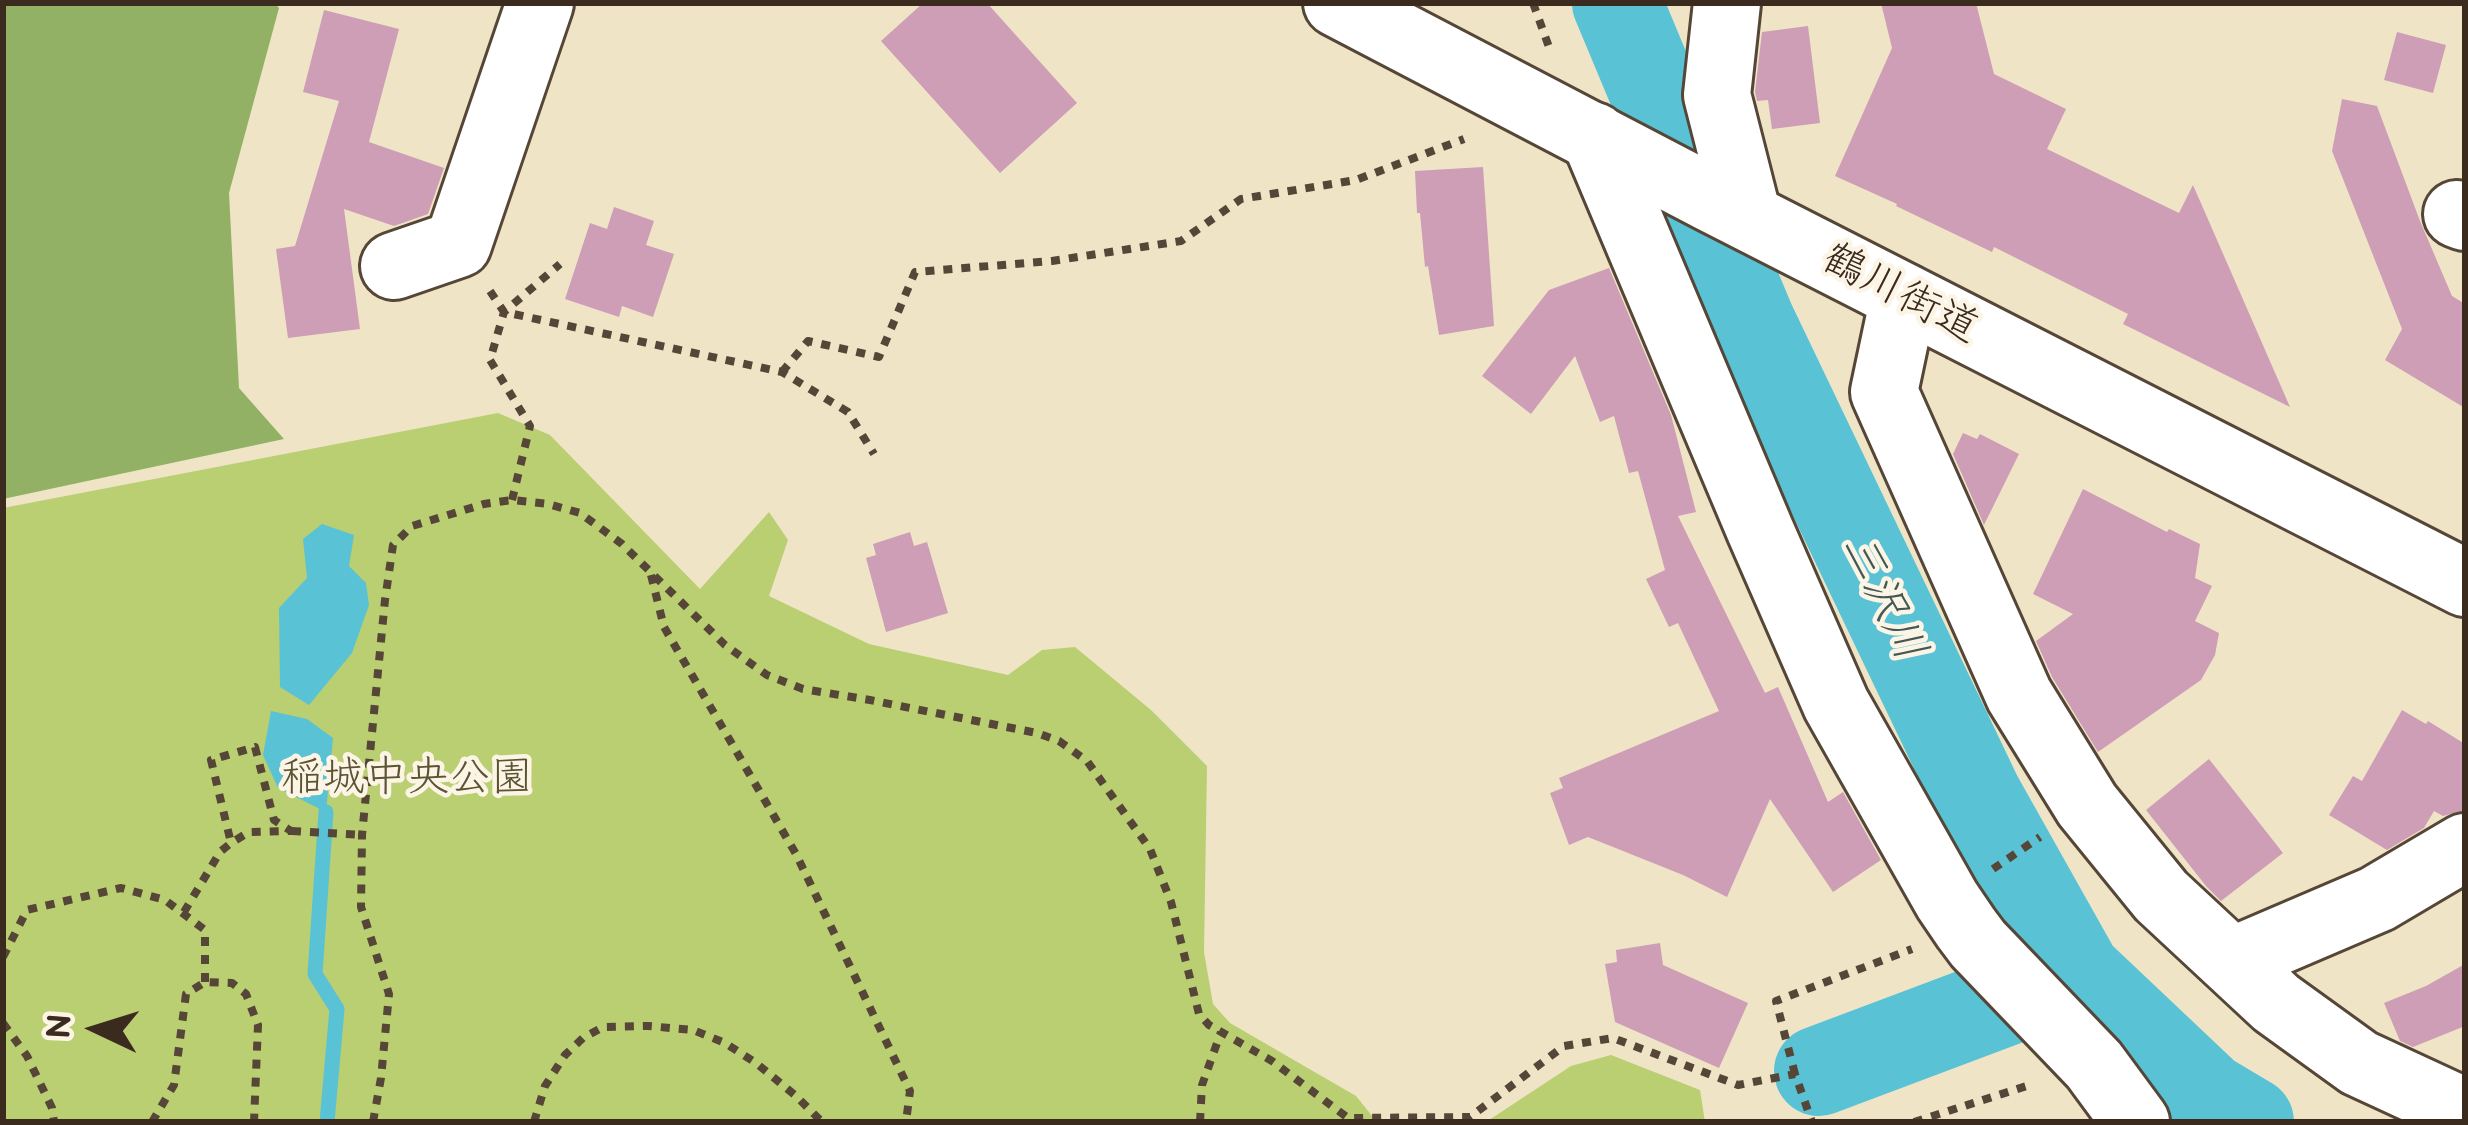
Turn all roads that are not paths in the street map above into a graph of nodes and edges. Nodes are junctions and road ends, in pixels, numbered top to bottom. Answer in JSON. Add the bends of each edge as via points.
{"nodes":[{"id":1,"x":540,"y":3,"type":"edge"},
{"id":2,"x":1337,"y":3,"type":"edge"},
{"id":3,"x":1727,"y":3,"type":"edge"},
{"id":4,"x":1594,"y":136,"type":"junction"},
{"id":5,"x":1730,"y":208,"type":"junction"},
{"id":6,"x":394,"y":266,"type":"dead end"},
{"id":7,"x":1904,"y":297,"type":"junction"},
{"id":8,"x":2465,"y":583,"type":"edge"},
{"id":9,"x":2465,"y":847,"type":"edge"},
{"id":10,"x":2231,"y":962,"type":"junction"},
{"id":11,"x":2465,"y":1112,"type":"edge"},
{"id":12,"x":2136,"y":1122,"type":"edge"}],
"edges":[{"from":1,"to":6,"type":"street","via":[[458,244]]},
{"from":2,"to":4,"type":"street","name":"鶴川街道"},
{"from":3,"to":5,"type":"street","via":[[1717,95]]},
{"from":4,"to":5,"type":"street","name":"鶴川街道"},
{"from":4,"to":12,"type":"street","via":[[1836,704],[1964,924]]},
{"from":5,"to":7,"type":"street","name":"鶴川街道"},
{"from":7,"to":8,"type":"street","name":"鶴川街道"},
{"from":7,"to":10,"type":"street","via":[[1884,392],[2019,695],[2086,806],[2161,896]]},
{"from":9,"to":10,"type":"street","via":[[2377,899]]},
{"from":10,"to":11,"type":"street","via":[[2359,1063]]}]}
